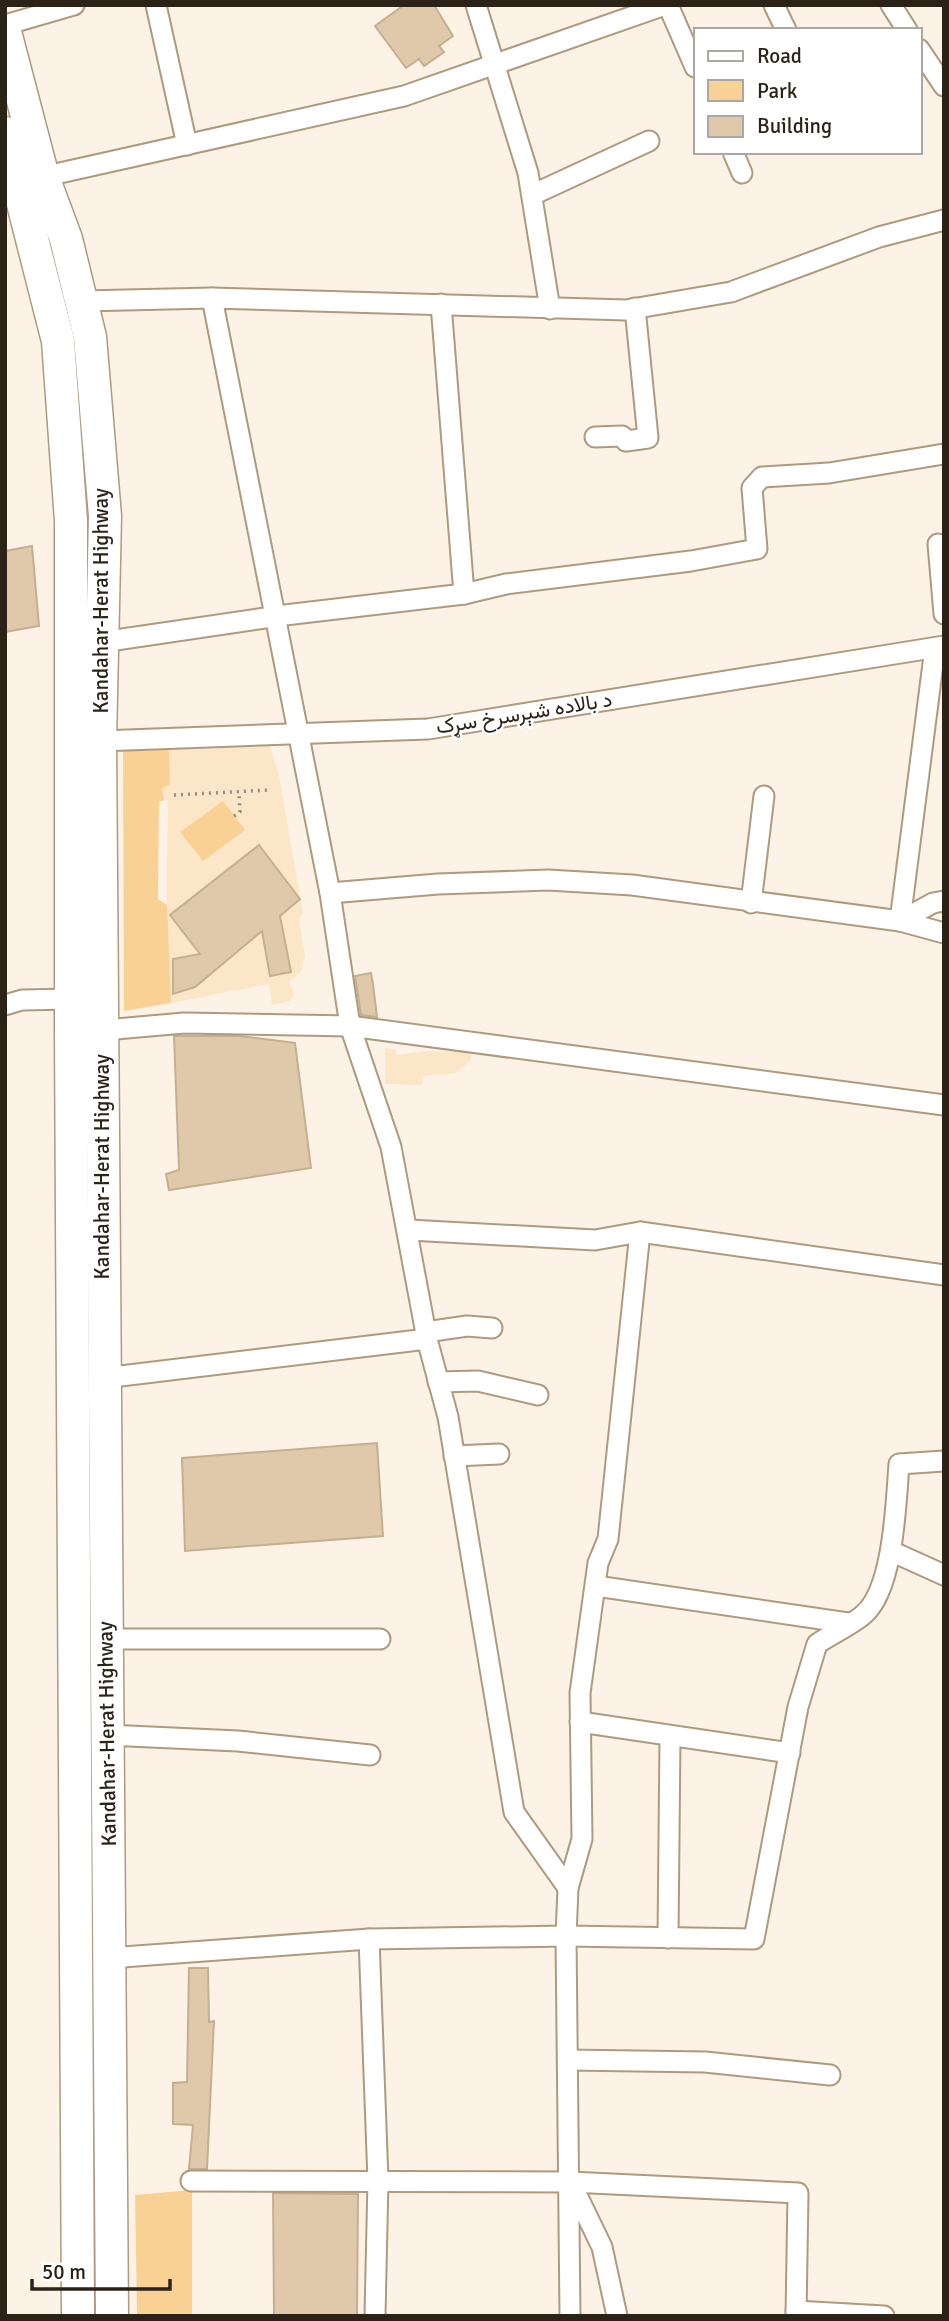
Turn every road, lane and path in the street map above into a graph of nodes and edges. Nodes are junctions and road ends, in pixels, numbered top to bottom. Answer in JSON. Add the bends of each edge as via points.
{"nodes":[{"id":1,"x":74,"y":5,"type":"edge"},
{"id":2,"x":156,"y":5,"type":"edge"},
{"id":3,"x":476,"y":5,"type":"edge"},
{"id":4,"x":667,"y":5,"type":"edge"},
{"id":5,"x":774,"y":5,"type":"edge"},
{"id":6,"x":891,"y":5,"type":"edge"},
{"id":7,"x":5,"y":25,"type":"edge"},
{"id":8,"x":785,"y":28,"type":"edge"},
{"id":9,"x":906,"y":28,"type":"edge"},
{"id":10,"x":5,"y":32,"type":"edge"},
{"id":11,"x":921,"y":52,"type":"edge"},
{"id":12,"x":694,"y":65,"type":"edge"},
{"id":13,"x":496,"y":66,"type":"junction"},
{"id":14,"x":944,"y":86,"type":"edge"},
{"id":15,"x":5,"y":133,"type":"edge"},
{"id":16,"x":649,"y":141,"type":"dead end"},
{"id":17,"x":187,"y":145,"type":"junction"},
{"id":18,"x":734,"y":154,"type":"edge"},
{"id":19,"x":742,"y":173,"type":"dead end"},
{"id":20,"x":30,"y":180,"type":"junction"},
{"id":21,"x":532,"y":195,"type":"junction"},
{"id":22,"x":944,"y":220,"type":"edge"},
{"id":23,"x":212,"y":298,"type":"junction"},
{"id":24,"x":82,"y":301,"type":"junction"},
{"id":25,"x":441,"y":304,"type":"junction"},
{"id":26,"x":635,"y":308,"type":"junction"},
{"id":27,"x":551,"y":309,"type":"junction"},
{"id":28,"x":595,"y":437,"type":"dead end"},
{"id":29,"x":944,"y":454,"type":"edge"},
{"id":30,"x":940,"y":553,"type":"edge"},
{"id":31,"x":464,"y":594,"type":"junction"},
{"id":32,"x":944,"y":614,"type":"edge"},
{"id":33,"x":276,"y":617,"type":"junction"},
{"id":34,"x":102,"y":642,"type":"junction"},
{"id":35,"x":939,"y":647,"type":"edge"},
{"id":36,"x":297,"y":733,"type":"junction"},
{"id":37,"x":100,"y":741,"type":"junction"},
{"id":38,"x":269,"y":790,"type":"dead end"},
{"id":39,"x":239,"y":792,"type":"junction"},
{"id":40,"x":174,"y":795,"type":"dead end"},
{"id":41,"x":764,"y":796,"type":"dead end"},
{"id":42,"x":234,"y":816,"type":"dead end"},
{"id":43,"x":330,"y":893,"type":"junction"},
{"id":44,"x":944,"y":901,"type":"edge"},
{"id":45,"x":751,"y":903,"type":"junction"},
{"id":46,"x":900,"y":921,"type":"junction"},
{"id":47,"x":944,"y":933,"type":"edge"},
{"id":48,"x":71,"y":999,"type":"junction"},
{"id":49,"x":5,"y":1005,"type":"edge"},
{"id":50,"x":350,"y":1026,"type":"junction"},
{"id":51,"x":86,"y":1031,"type":"junction"},
{"id":52,"x":944,"y":1105,"type":"edge"},
{"id":53,"x":409,"y":1230,"type":"junction"},
{"id":54,"x":640,"y":1232,"type":"junction"},
{"id":55,"x":944,"y":1275,"type":"edge"},
{"id":56,"x":492,"y":1328,"type":"dead end"},
{"id":57,"x":427,"y":1335,"type":"junction"},
{"id":58,"x":104,"y":1378,"type":"junction"},
{"id":59,"x":438,"y":1382,"type":"junction"},
{"id":60,"x":538,"y":1395,"type":"dead end"},
{"id":61,"x":499,"y":1454,"type":"dead end"},
{"id":62,"x":454,"y":1456,"type":"junction"},
{"id":63,"x":944,"y":1461,"type":"edge"},
{"id":64,"x":893,"y":1552,"type":"junction"},
{"id":65,"x":944,"y":1574,"type":"edge"},
{"id":66,"x":596,"y":1586,"type":"junction"},
{"id":67,"x":848,"y":1623,"type":"junction"},
{"id":68,"x":106,"y":1639,"type":"junction"},
{"id":69,"x":380,"y":1639,"type":"dead end"},
{"id":70,"x":580,"y":1722,"type":"junction"},
{"id":71,"x":107,"y":1735,"type":"junction"},
{"id":72,"x":670,"y":1736,"type":"junction"},
{"id":73,"x":790,"y":1753,"type":"junction"},
{"id":74,"x":370,"y":1755,"type":"dead end"},
{"id":75,"x":568,"y":1888,"type":"junction"},
{"id":76,"x":566,"y":1936,"type":"junction"},
{"id":77,"x":668,"y":1938,"type":"junction"},
{"id":78,"x":369,"y":1939,"type":"junction"},
{"id":79,"x":109,"y":1958,"type":"junction"},
{"id":80,"x":568,"y":2060,"type":"junction"},
{"id":81,"x":830,"y":2075,"type":"dead end"},
{"id":82,"x":378,"y":2180,"type":"junction"},
{"id":83,"x":191,"y":2181,"type":"dead end"},
{"id":84,"x":570,"y":2182,"type":"junction"},
{"id":85,"x":796,"y":2313,"type":"edge"},
{"id":86,"x":78,"y":2316,"type":"edge"},
{"id":87,"x":112,"y":2316,"type":"edge"},
{"id":88,"x":374,"y":2316,"type":"edge"},
{"id":89,"x":570,"y":2316,"type":"edge"},
{"id":90,"x":617,"y":2316,"type":"edge"},
{"id":91,"x":884,"y":2316,"type":"edge"}],
"edges":[{"from":1,"to":7,"type":"street"},
{"from":2,"to":17,"type":"street"},
{"from":3,"to":13,"type":"street"},
{"from":4,"to":12,"type":"street"},
{"from":4,"to":13,"type":"street"},
{"from":5,"to":8,"type":"street"},
{"from":6,"to":9,"type":"street"},
{"from":10,"to":20,"type":"highway","name":"Kandahar-Herat Highway"},
{"from":11,"to":14,"type":"street"},
{"from":13,"to":17,"type":"street","via":[[404,96]]},
{"from":13,"to":21,"type":"street"},
{"from":15,"to":20,"type":"highway","name":"Kandahar-Herat Highway"},
{"from":16,"to":21,"type":"street"},
{"from":17,"to":20,"type":"street"},
{"from":18,"to":19,"type":"street"},
{"from":20,"to":24,"type":"highway","name":"Kandahar-Herat Highway","via":[[66,239]]},
{"from":20,"to":48,"type":"highway","name":"Kandahar-Herat Highway","via":[[58,341],[71,507]]},
{"from":21,"to":27,"type":"street"},
{"from":22,"to":26,"type":"street","via":[[878,237],[731,292]]},
{"from":23,"to":24,"type":"street"},
{"from":23,"to":25,"type":"street"},
{"from":23,"to":33,"type":"street"},
{"from":24,"to":34,"type":"highway","name":"Kandahar-Herat Highway","via":[[90,337],[105,516]]},
{"from":25,"to":27,"type":"street"},
{"from":25,"to":31,"type":"street"},
{"from":26,"to":27,"type":"street"},
{"from":26,"to":28,"type":"street","via":[[648,438]]},
{"from":29,"to":31,"type":"street","via":[[829,473],[762,477],[752,488],[757,549],[506,584]]},
{"from":30,"to":32,"type":"street"},
{"from":31,"to":33,"type":"street"},
{"from":33,"to":34,"type":"street"},
{"from":33,"to":36,"type":"street"},
{"from":34,"to":37,"type":"highway","name":"Kandahar-Herat Highway"},
{"from":35,"to":36,"type":"street","name":"د بالاده شېرسرخ سړک","via":[[428,729]]},
{"from":35,"to":46,"type":"street"},
{"from":36,"to":37,"type":"street","name":"د بالاده شېرسرخ سړک"},
{"from":36,"to":43,"type":"street"},
{"from":37,"to":51,"type":"highway","name":"Kandahar-Herat Highway"},
{"from":38,"to":39,"type":"path"},
{"from":39,"to":40,"type":"path"},
{"from":39,"to":42,"type":"path","via":[[240,812]]},
{"from":41,"to":45,"type":"street"},
{"from":43,"to":45,"type":"street","via":[[548,880],[632,885]]},
{"from":43,"to":50,"type":"street"},
{"from":44,"to":46,"type":"street"},
{"from":45,"to":46,"type":"street"},
{"from":46,"to":47,"type":"street"},
{"from":48,"to":49,"type":"street"},
{"from":48,"to":51,"type":"highway","name":"Kandahar-Herat Highway"},
{"from":50,"to":51,"type":"street","via":[[184,1023]]},
{"from":50,"to":52,"type":"street"},
{"from":50,"to":53,"type":"street","via":[[385,1128]]},
{"from":51,"to":58,"type":"highway","name":"Kandahar-Herat Highway"},
{"from":51,"to":86,"type":"highway","name":"Kandahar-Herat Highway"},
{"from":53,"to":54,"type":"street","via":[[595,1240]]},
{"from":53,"to":57,"type":"street"},
{"from":54,"to":55,"type":"street"},
{"from":54,"to":66,"type":"street","via":[[608,1539],[598,1563]]},
{"from":56,"to":57,"type":"street","via":[[467,1326]]},
{"from":57,"to":58,"type":"street"},
{"from":57,"to":59,"type":"street"},
{"from":58,"to":68,"type":"highway","name":"Kandahar-Herat Highway"},
{"from":59,"to":60,"type":"street","via":[[478,1381]]},
{"from":59,"to":62,"type":"street"},
{"from":61,"to":62,"type":"street"},
{"from":62,"to":75,"type":"street","via":[[514,1812]]},
{"from":63,"to":64,"type":"street","via":[[899,1464]]},
{"from":64,"to":65,"type":"street"},
{"from":64,"to":67,"type":"street","via":[[864,1615]]},
{"from":66,"to":67,"type":"street"},
{"from":66,"to":70,"type":"street"},
{"from":67,"to":73,"type":"street","via":[[817,1644]]},
{"from":68,"to":69,"type":"street"},
{"from":68,"to":71,"type":"highway","name":"Kandahar-Herat Highway"},
{"from":70,"to":72,"type":"street"},
{"from":70,"to":75,"type":"street","via":[[582,1839]]},
{"from":71,"to":74,"type":"street","via":[[238,1741]]},
{"from":71,"to":79,"type":"highway","name":"Kandahar-Herat Highway"},
{"from":72,"to":73,"type":"street"},
{"from":72,"to":77,"type":"street"},
{"from":73,"to":77,"type":"street","via":[[754,1939]]},
{"from":75,"to":76,"type":"street"},
{"from":76,"to":77,"type":"street"},
{"from":76,"to":78,"type":"street"},
{"from":76,"to":80,"type":"street"},
{"from":78,"to":79,"type":"street"},
{"from":78,"to":82,"type":"street"},
{"from":79,"to":87,"type":"highway","name":"Kandahar-Herat Highway"},
{"from":80,"to":81,"type":"street","via":[[705,2062]]},
{"from":80,"to":84,"type":"street"},
{"from":82,"to":83,"type":"street"},
{"from":82,"to":84,"type":"street"},
{"from":82,"to":88,"type":"street"},
{"from":84,"to":85,"type":"street","via":[[797,2193]]},
{"from":84,"to":89,"type":"street"},
{"from":84,"to":90,"type":"street","via":[[602,2247]]},
{"from":85,"to":91,"type":"street"}]}
